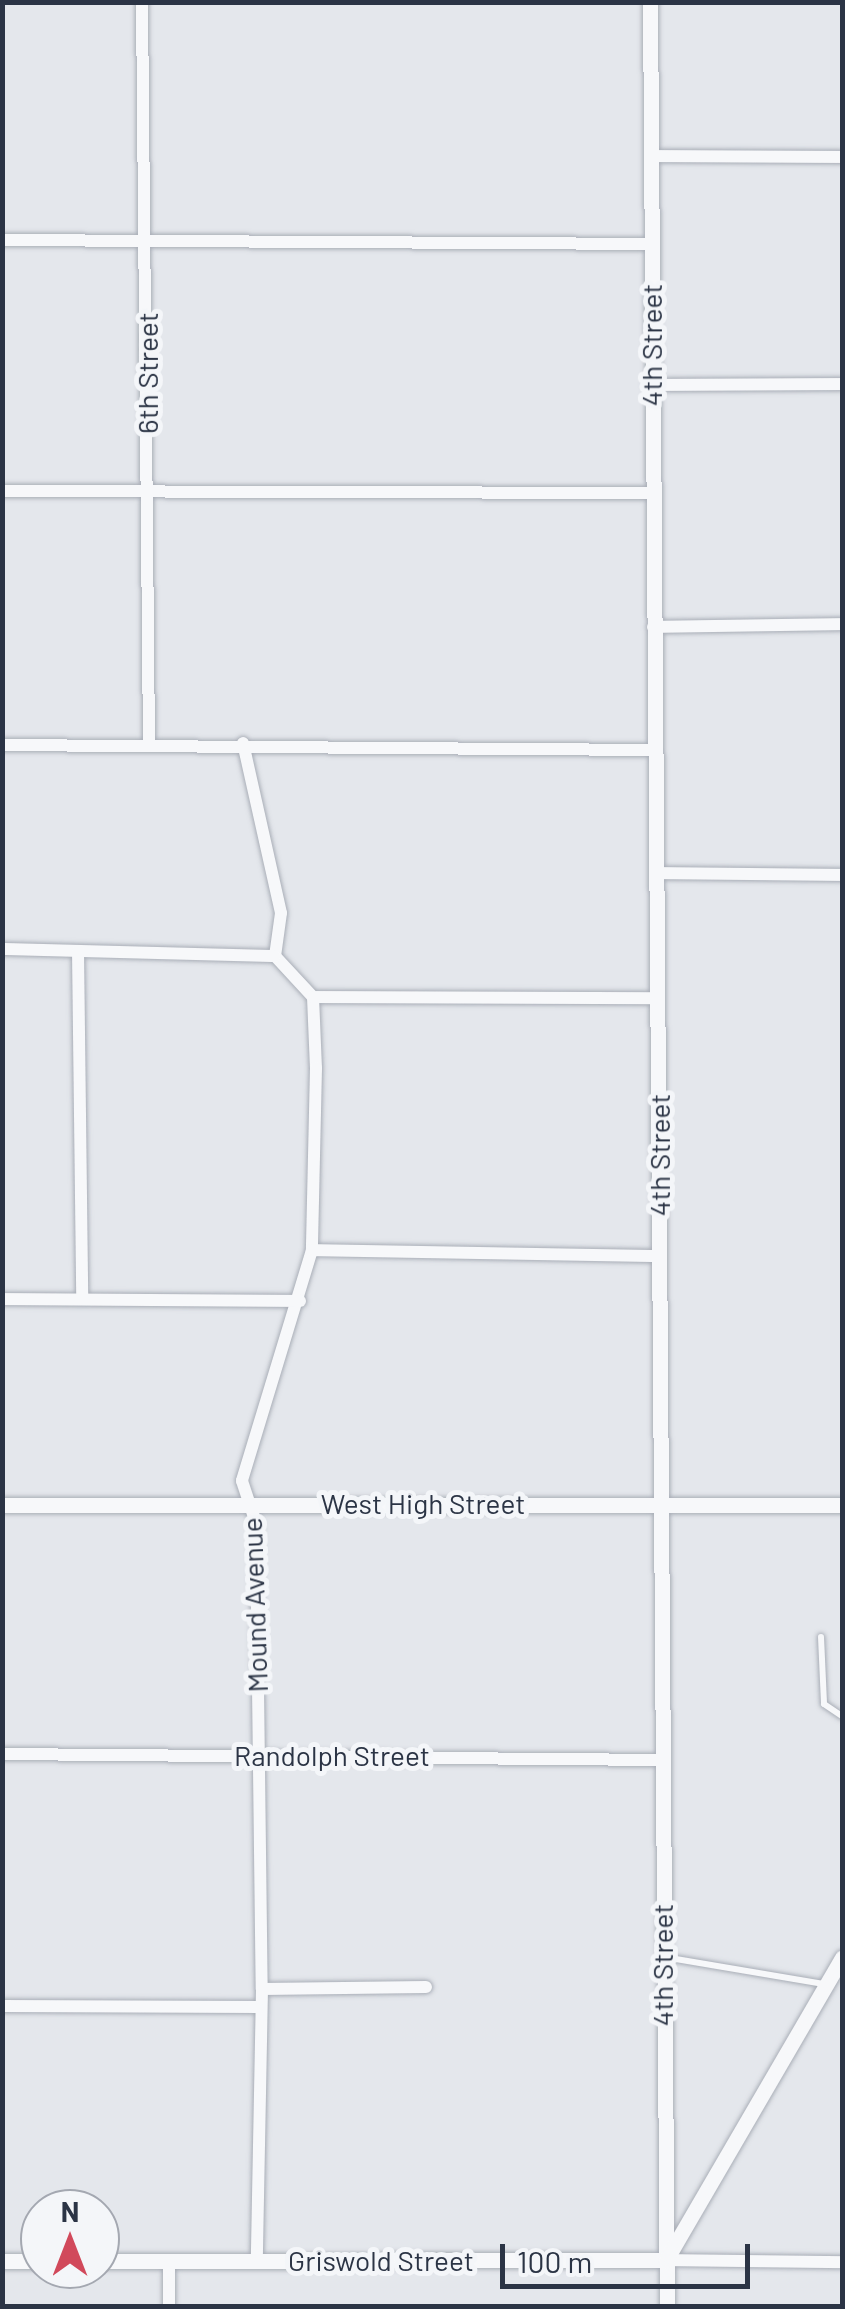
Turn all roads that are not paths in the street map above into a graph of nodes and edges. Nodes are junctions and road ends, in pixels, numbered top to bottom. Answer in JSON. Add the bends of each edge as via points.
{"nodes":[{"id":1,"x":142,"y":2,"type":"edge"},
{"id":2,"x":650,"y":2,"type":"edge"},
{"id":3,"x":650,"y":156,"type":"junction"},
{"id":4,"x":842,"y":158,"type":"edge"},
{"id":5,"x":2,"y":240,"type":"edge"},
{"id":6,"x":148,"y":240,"type":"junction"},
{"id":7,"x":652,"y":244,"type":"junction"},
{"id":8,"x":842,"y":384,"type":"edge"},
{"id":9,"x":650,"y":385,"type":"junction"},
{"id":10,"x":2,"y":491,"type":"edge"},
{"id":11,"x":146,"y":492,"type":"junction"},
{"id":12,"x":652,"y":492,"type":"junction"},
{"id":13,"x":842,"y":624,"type":"edge"},
{"id":14,"x":652,"y":627,"type":"junction"},
{"id":15,"x":243,"y":743,"type":"junction"},
{"id":16,"x":149,"y":744,"type":"junction"},
{"id":17,"x":2,"y":745,"type":"edge"},
{"id":18,"x":652,"y":750,"type":"junction"},
{"id":19,"x":656,"y":873,"type":"junction"},
{"id":20,"x":842,"y":875,"type":"edge"},
{"id":21,"x":2,"y":948,"type":"edge"},
{"id":22,"x":78,"y":951,"type":"junction"},
{"id":23,"x":275,"y":956,"type":"junction"},
{"id":24,"x":313,"y":997,"type":"junction"},
{"id":25,"x":658,"y":998,"type":"junction"},
{"id":26,"x":312,"y":1250,"type":"junction"},
{"id":27,"x":660,"y":1256,"type":"junction"},
{"id":28,"x":82,"y":1298,"type":"junction"},
{"id":29,"x":2,"y":1299,"type":"edge"},
{"id":30,"x":300,"y":1301,"type":"junction"},
{"id":31,"x":251,"y":1502,"type":"junction"},
{"id":32,"x":660,"y":1502,"type":"junction"},
{"id":33,"x":2,"y":1505,"type":"edge"},
{"id":34,"x":842,"y":1505,"type":"edge"},
{"id":35,"x":820,"y":1637,"type":"dead end"},
{"id":36,"x":842,"y":1716,"type":"edge"},
{"id":37,"x":2,"y":1754,"type":"edge"},
{"id":38,"x":258,"y":1754,"type":"junction"},
{"id":39,"x":661,"y":1760,"type":"junction"},
{"id":40,"x":663,"y":1957,"type":"junction"},
{"id":41,"x":842,"y":1958,"type":"edge"},
{"id":42,"x":827,"y":1984,"type":"junction"},
{"id":43,"x":426,"y":1987,"type":"dead end"},
{"id":44,"x":262,"y":1988,"type":"junction"},
{"id":45,"x":2,"y":2006,"type":"edge"},
{"id":46,"x":262,"y":2007,"type":"junction"},
{"id":47,"x":257,"y":2260,"type":"junction"},
{"id":48,"x":666,"y":2260,"type":"junction"},
{"id":49,"x":120,"y":2261,"type":"edge"},
{"id":50,"x":168,"y":2261,"type":"junction"},
{"id":51,"x":842,"y":2262,"type":"edge"},
{"id":52,"x":168,"y":2306,"type":"edge"},
{"id":53,"x":667,"y":2306,"type":"edge"}],
"edges":[{"from":1,"to":6,"type":"street","name":"6th Street"},
{"from":2,"to":3,"type":"street","name":"4th Street"},
{"from":3,"to":4,"type":"street"},
{"from":3,"to":7,"type":"street","name":"4th Street"},
{"from":5,"to":6,"type":"street"},
{"from":6,"to":7,"type":"street"},
{"from":6,"to":11,"type":"street","name":"6th Street"},
{"from":7,"to":9,"type":"street","name":"4th Street"},
{"from":8,"to":9,"type":"street"},
{"from":9,"to":12,"type":"street","name":"4th Street"},
{"from":10,"to":11,"type":"street"},
{"from":11,"to":12,"type":"street"},
{"from":11,"to":16,"type":"street","name":"6th Street"},
{"from":12,"to":14,"type":"street","name":"4th Street"},
{"from":13,"to":14,"type":"street"},
{"from":14,"to":18,"type":"street","name":"4th Street"},
{"from":15,"to":16,"type":"street"},
{"from":15,"to":18,"type":"street"},
{"from":15,"to":23,"type":"street","via":[[281,913]]},
{"from":16,"to":17,"type":"street"},
{"from":18,"to":19,"type":"street","name":"4th Street"},
{"from":19,"to":20,"type":"street"},
{"from":19,"to":25,"type":"street","name":"4th Street"},
{"from":21,"to":22,"type":"street"},
{"from":22,"to":23,"type":"street"},
{"from":22,"to":28,"type":"street"},
{"from":23,"to":24,"type":"street"},
{"from":24,"to":25,"type":"street"},
{"from":24,"to":26,"type":"street","name":"Mound Avenue"},
{"from":25,"to":27,"type":"street","name":"4th Street"},
{"from":26,"to":27,"type":"street"},
{"from":26,"to":30,"type":"street","name":"Mound Avenue"},
{"from":27,"to":32,"type":"street","name":"4th Street"},
{"from":28,"to":29,"type":"street"},
{"from":28,"to":30,"type":"street"},
{"from":30,"to":31,"type":"street","name":"Mound Avenue","via":[[242,1481]]},
{"from":31,"to":32,"type":"street","name":"West High Street"},
{"from":31,"to":33,"type":"street","name":"West High Street"},
{"from":31,"to":38,"type":"street","name":"Mound Avenue"},
{"from":32,"to":34,"type":"street","name":"West High Street"},
{"from":32,"to":39,"type":"street","name":"4th Street"},
{"from":35,"to":36,"type":"lane","via":[[824,1704]]},
{"from":37,"to":38,"type":"street","name":"Randolph Street"},
{"from":38,"to":39,"type":"street","name":"Randolph Street"},
{"from":38,"to":44,"type":"street","name":"Mound Avenue"},
{"from":39,"to":40,"type":"street","name":"4th Street"},
{"from":40,"to":42,"type":"lane"},
{"from":40,"to":48,"type":"street","name":"4th Street"},
{"from":41,"to":42,"type":"street"},
{"from":42,"to":48,"type":"street"},
{"from":43,"to":44,"type":"street"},
{"from":44,"to":46,"type":"street","name":"Mound Avenue"},
{"from":45,"to":46,"type":"street"},
{"from":46,"to":47,"type":"street","name":"Mound Avenue"},
{"from":47,"to":48,"type":"street","name":"Griswold Street"},
{"from":47,"to":50,"type":"street","name":"Griswold Street"},
{"from":48,"to":51,"type":"street","name":"Griswold Street"},
{"from":48,"to":53,"type":"street","name":"4th Street"},
{"from":49,"to":50,"type":"street","name":"Griswold Street"},
{"from":50,"to":52,"type":"street"}]}
